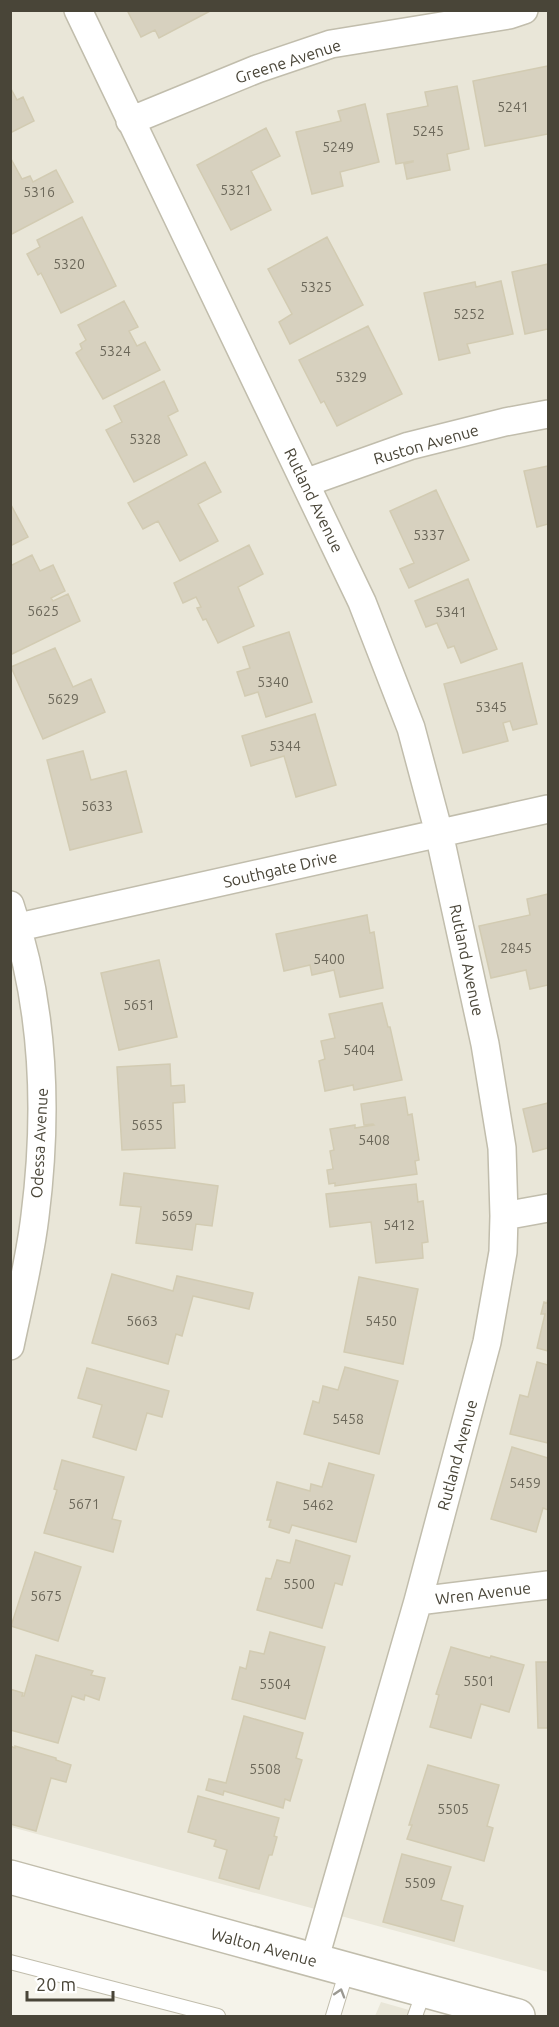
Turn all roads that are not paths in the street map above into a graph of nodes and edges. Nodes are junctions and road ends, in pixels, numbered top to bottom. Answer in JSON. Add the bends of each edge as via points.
{"nodes":[{"id":1,"x":78,"y":10,"type":"edge"},
{"id":2,"x":524,"y":10,"type":"edge"},
{"id":3,"x":130,"y":121,"type":"junction"},
{"id":4,"x":549,"y":414,"type":"edge"},
{"id":5,"x":305,"y":483,"type":"junction"},
{"id":6,"x":549,"y":809,"type":"edge"},
{"id":7,"x":439,"y":833,"type":"junction"},
{"id":8,"x":13,"y":920,"type":"edge"},
{"id":9,"x":549,"y":1208,"type":"edge"},
{"id":10,"x":504,"y":1216,"type":"junction"},
{"id":11,"x":10,"y":1346,"type":"edge"},
{"id":12,"x":549,"y":1585,"type":"edge"},
{"id":13,"x":418,"y":1601,"type":"junction"},
{"id":14,"x":10,"y":1877,"type":"edge"},
{"id":15,"x":314,"y":1961,"type":"junction"},
{"id":16,"x":10,"y":1962,"type":"edge"},
{"id":17,"x":347,"y":1970,"type":"junction"},
{"id":18,"x":420,"y":2004,"type":"edge"},
{"id":19,"x":218,"y":2016,"type":"edge"},
{"id":20,"x":333,"y":2016,"type":"edge"},
{"id":21,"x":518,"y":2016,"type":"edge"}],
"edges":[{"from":1,"to":3,"type":"street","name":"Rutland Avenue"},
{"from":2,"to":3,"type":"street","name":"Greene Avenue","via":[[330,44]]},
{"from":3,"to":5,"type":"street","name":"Rutland Avenue"},
{"from":4,"to":5,"type":"street","name":"Ruston Avenue","via":[[409,446]]},
{"from":5,"to":7,"type":"street","name":"Rutland Avenue","via":[[362,602],[411,728]]},
{"from":6,"to":7,"type":"street","name":"Southgate Drive"},
{"from":7,"to":8,"type":"street","name":"Southgate Drive"},
{"from":7,"to":10,"type":"street","name":"Rutland Avenue","via":[[485,1044],[501,1149]]},
{"from":8,"to":11,"type":"street","name":"Odessa Avenue","via":[[30,981],[42,1074],[42,1141],[35,1218]]},
{"from":9,"to":10,"type":"street"},
{"from":10,"to":13,"type":"street","name":"Rutland Avenue","via":[[503,1252],[487,1342]]},
{"from":12,"to":13,"type":"street","name":"Wren Avenue"},
{"from":13,"to":15,"type":"street","name":"Rutland Avenue"},
{"from":14,"to":15,"type":"street","name":"Walton Avenue"},
{"from":15,"to":17,"type":"street","name":"Walton Avenue"},
{"from":16,"to":19,"type":"lane"},
{"from":17,"to":18,"type":"street","name":"Walton Avenue"},
{"from":20,"to":17,"type":"lane","one_way":true},
{"from":18,"to":21,"type":"street","name":"Walton Avenue"}]}
